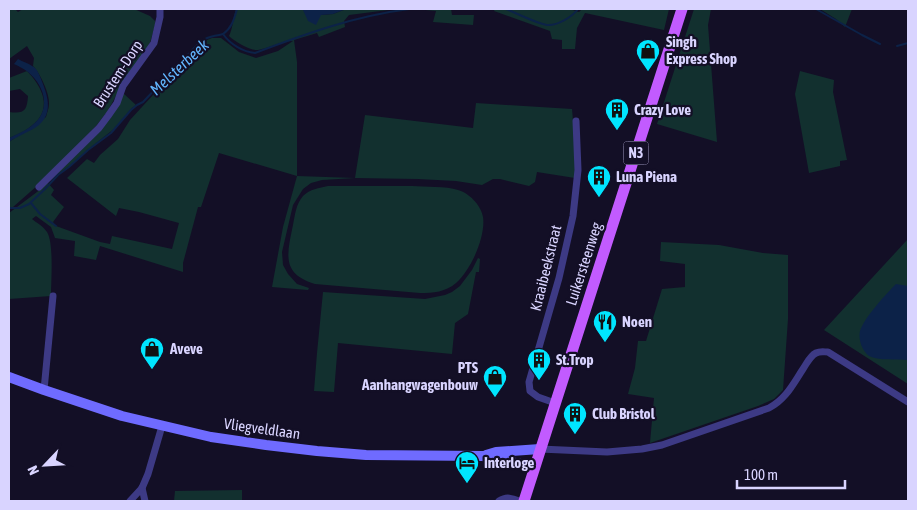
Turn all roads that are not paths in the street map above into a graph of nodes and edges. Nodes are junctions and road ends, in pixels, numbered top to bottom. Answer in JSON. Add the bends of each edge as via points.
{"nodes":[{"id":1,"x":160,"y":9,"type":"edge"},
{"id":2,"x":682,"y":9,"type":"edge"},
{"id":3,"x":576,"y":121,"type":"dead end"},
{"id":4,"x":39,"y":188,"type":"dead end"},
{"id":5,"x":53,"y":296,"type":"dead end"},
{"id":6,"x":11,"y":380,"type":"edge"},
{"id":7,"x":44,"y":390,"type":"junction"},
{"id":8,"x":908,"y":402,"type":"edge"},
{"id":9,"x":555,"y":403,"type":"junction"},
{"id":10,"x":162,"y":426,"type":"junction"},
{"id":11,"x":540,"y":449,"type":"junction"},
{"id":12,"x":483,"y":456,"type":"junction"},
{"id":13,"x":535,"y":467,"type":"junction"},
{"id":14,"x":142,"y":488,"type":"junction"},
{"id":15,"x":130,"y":501,"type":"edge"},
{"id":16,"x":145,"y":501,"type":"edge"},
{"id":17,"x":499,"y":501,"type":"edge"},
{"id":18,"x":519,"y":501,"type":"edge"},
{"id":19,"x":524,"y":501,"type":"edge"}],
"edges":[{"from":1,"to":4,"type":"street","name":"Brustem-Dorp","via":[[154,43],[123,86],[108,116]]},
{"from":2,"to":9,"type":"main road","name":"Luikersteenweg","number":"N3"},
{"from":3,"to":9,"type":"street","name":"Kraaibeekstraat","via":[[578,170],[573,216],[529,382],[530,391],[538,398]]},
{"from":5,"to":7,"type":"street"},
{"from":6,"to":7,"type":"main road","name":"Vliegveldlaan"},
{"from":7,"to":10,"type":"main road","name":"Vliegveldlaan"},
{"from":8,"to":11,"type":"street","via":[[828,352],[819,351],[808,361],[786,396],[769,408],[642,449],[607,452]]},
{"from":9,"to":11,"type":"main road","name":"Luikersteenweg","number":"N3"},
{"from":10,"to":12,"type":"main road","name":"Vliegveldlaan","via":[[211,437],[302,450]]},
{"from":10,"to":14,"type":"street"},
{"from":11,"to":12,"type":"main road","name":"Vliegveldlaan"},
{"from":11,"to":13,"type":"main road","name":"Luikersteenweg","number":"N3"},
{"from":12,"to":13,"type":"main road","name":"Vliegveldlaan"},
{"from":13,"to":19,"type":"main road","name":"Luikersteenweg","number":"N3"},
{"from":14,"to":15,"type":"street"},
{"from":14,"to":16,"type":"street"},
{"from":17,"to":18,"type":"street","via":[[504,497]]}]}
